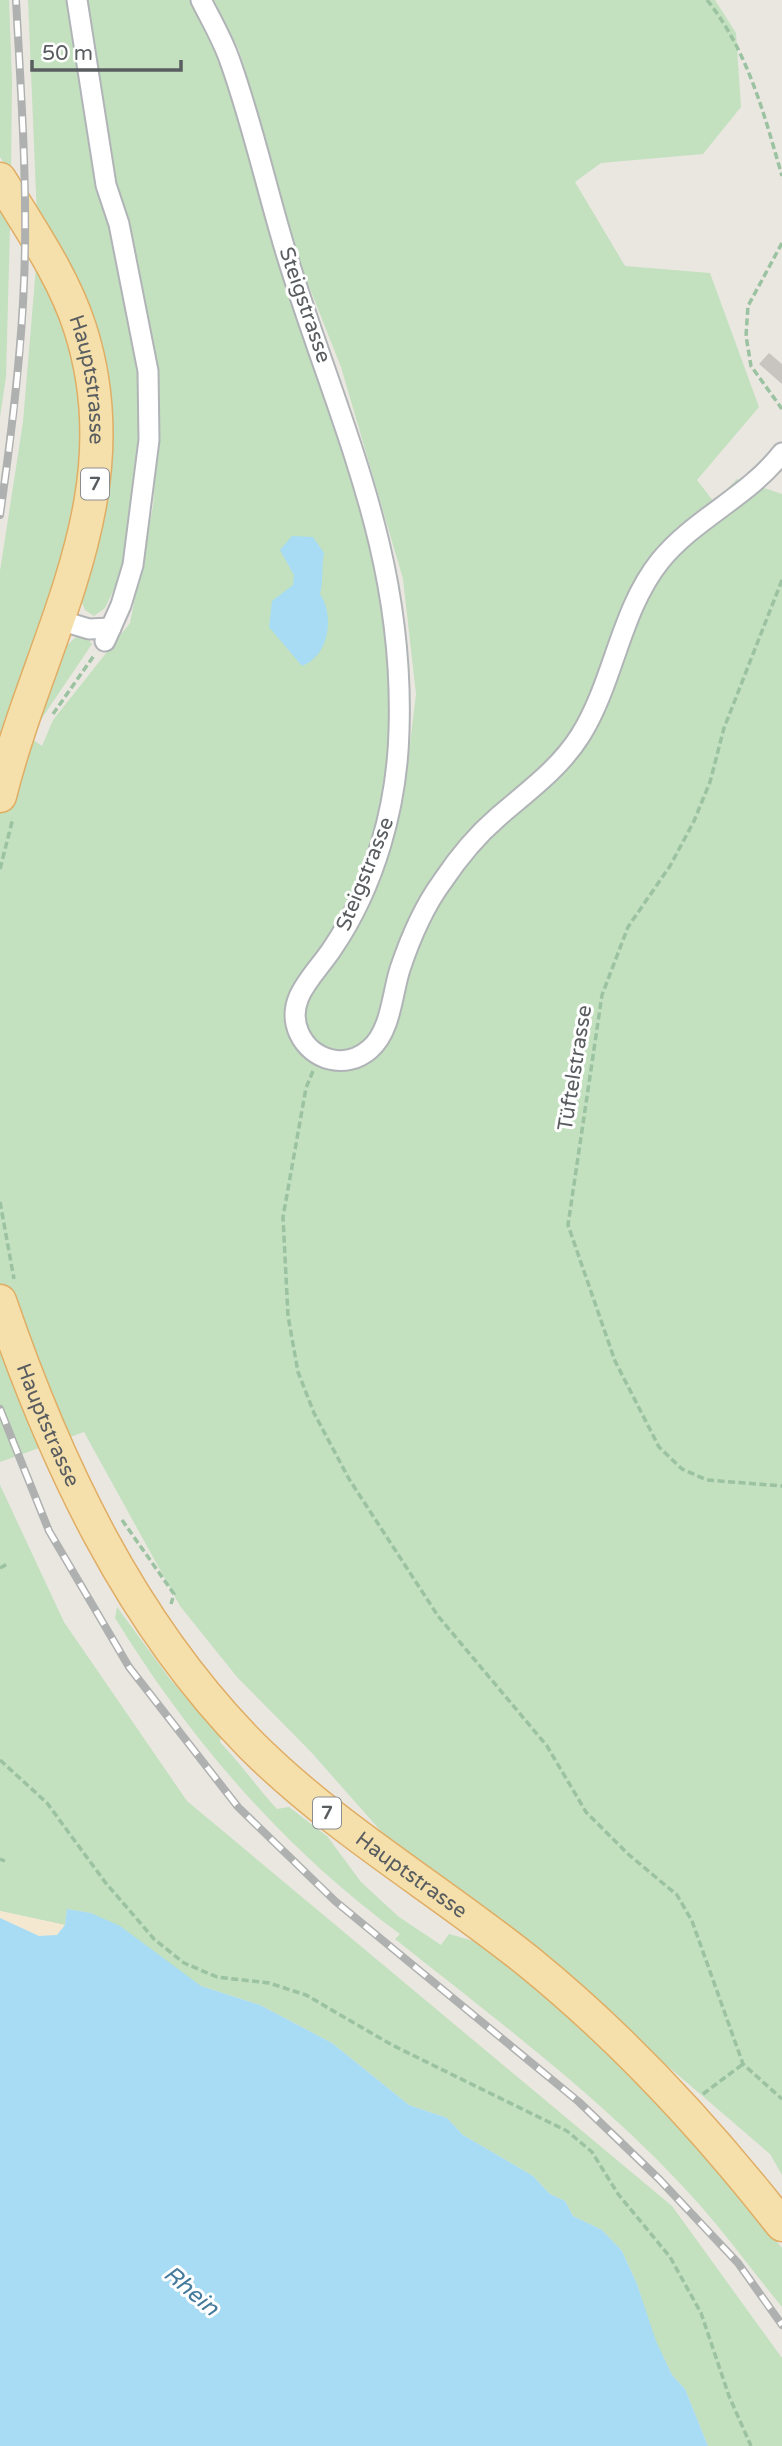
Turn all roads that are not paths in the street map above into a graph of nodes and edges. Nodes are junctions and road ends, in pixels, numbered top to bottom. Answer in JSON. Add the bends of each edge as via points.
{"nodes":[{"id":1,"x":77,"y":0,"type":"edge"},
{"id":2,"x":201,"y":0,"type":"edge"},
{"id":3,"x":0,"y":179,"type":"edge"},
{"id":4,"x":782,"y":453,"type":"edge"},
{"id":5,"x":59,"y":620,"type":"junction"},
{"id":6,"x":8,"y":801,"type":"edge"},
{"id":7,"x":9,"y":1294,"type":"edge"},
{"id":8,"x":782,"y":2225,"type":"edge"}],
"edges":[{"from":1,"to":5,"type":"street","via":[[106,185],[119,224],[148,371],[149,440],[133,565],[108,635]]},
{"from":2,"to":4,"type":"street","name":"Steigstrasse","via":[[229,58],[288,258],[365,482],[383,549],[398,638],[401,689],[394,799],[354,913],[295,1003],[295,1024],[305,1045],[319,1056],[350,1060],[380,1039],[416,928],[438,887],[470,844],[560,764],[582,733],[634,608],[658,564],[690,529],[744,492]]},
{"from":3,"to":5,"type":"main road","name":"Hauptstrasse","number":"7","via":[[53,267],[80,328],[95,401],[95,482],[73,582]]},
{"from":5,"to":6,"type":"main road","name":"Hauptstrasse","number":"7","via":[[10,756]]},
{"from":7,"to":8,"type":"main road","name":"Hauptstrasse","number":"7","via":[[33,1396],[89,1518],[169,1650],[248,1742],[292,1784],[527,1961],[602,2024],[720,2146]]}]}
